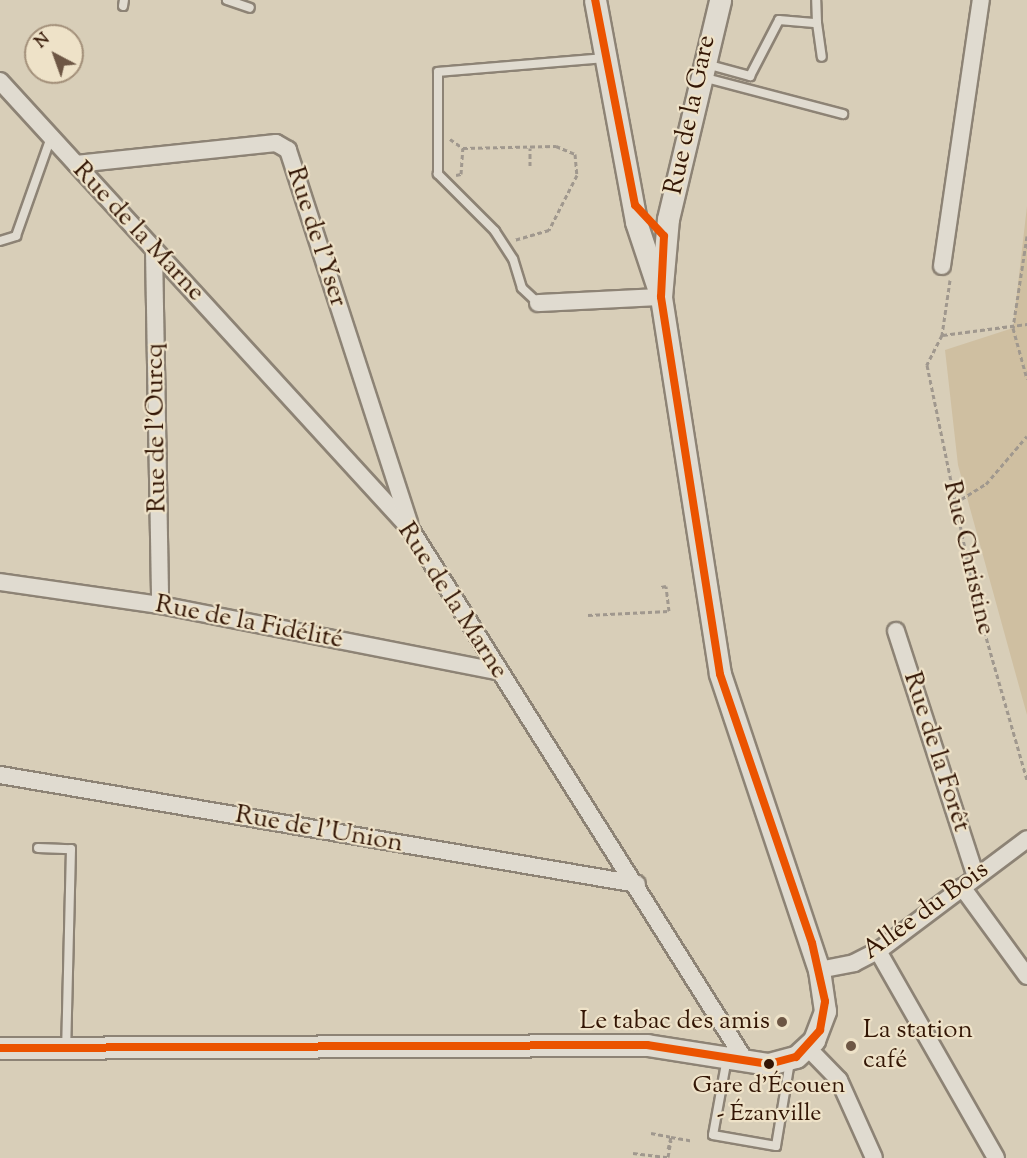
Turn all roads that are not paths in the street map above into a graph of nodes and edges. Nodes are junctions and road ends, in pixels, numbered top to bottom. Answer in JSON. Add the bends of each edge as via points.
{"nodes":[{"id":1,"x":226,"y":0,"type":"edge"},
{"id":2,"x":595,"y":0,"type":"edge"},
{"id":3,"x":720,"y":0,"type":"edge"},
{"id":4,"x":816,"y":0,"type":"edge"},
{"id":5,"x":981,"y":0,"type":"edge"},
{"id":6,"x":250,"y":8,"type":"dead end"},
{"id":7,"x":818,"y":23,"type":"junction"},
{"id":8,"x":822,"y":57,"type":"dead end"},
{"id":9,"x":603,"y":58,"type":"junction"},
{"id":10,"x":702,"y":70,"type":"junction"},
{"id":11,"x":0,"y":81,"type":"edge"},
{"id":12,"x":843,"y":114,"type":"dead end"},
{"id":13,"x":51,"y":137,"type":"junction"},
{"id":14,"x":76,"y":164,"type":"junction"},
{"id":15,"x":635,"y":205,"type":"junction"},
{"id":16,"x":664,"y":236,"type":"junction"},
{"id":17,"x":0,"y":241,"type":"edge"},
{"id":18,"x":154,"y":250,"type":"junction"},
{"id":19,"x":942,"y":266,"type":"road end"},
{"id":20,"x":661,"y":297,"type":"junction"},
{"id":21,"x":538,"y":303,"type":"joint"},
{"id":22,"x":411,"y":530,"type":"junction"},
{"id":23,"x":0,"y":582,"type":"edge"},
{"id":24,"x":160,"y":605,"type":"junction"},
{"id":25,"x":896,"y":631,"type":"dead end"},
{"id":26,"x":497,"y":671,"type":"junction"},
{"id":27,"x":0,"y":775,"type":"edge"},
{"id":28,"x":1027,"y":839,"type":"edge"},
{"id":29,"x":38,"y":848,"type":"dead end"},
{"id":30,"x":975,"y":874,"type":"junction"},
{"id":31,"x":637,"y":884,"type":"junction"},
{"id":32,"x":962,"y":887,"type":"junction"},
{"id":33,"x":878,"y":951,"type":"junction"},
{"id":34,"x":819,"y":970,"type":"junction"},
{"id":35,"x":1027,"y":976,"type":"edge"},
{"id":36,"x":66,"y":1047,"type":"junction"},
{"id":37,"x":807,"y":1047,"type":"junction"},
{"id":38,"x":0,"y":1048,"type":"edge"},
{"id":39,"x":736,"y":1060,"type":"junction"},
{"id":40,"x":790,"y":1060,"type":"junction"},
{"id":41,"x":874,"y":1158,"type":"edge"},
{"id":42,"x":996,"y":1158,"type":"edge"}],
"edges":[{"from":1,"to":6,"type":"lane"},
{"from":2,"to":9,"type":"street"},
{"from":3,"to":10,"type":"street","name":"Rue de la Gare"},
{"from":4,"to":7,"type":"lane"},
{"from":5,"to":19,"type":"street"},
{"from":7,"to":8,"type":"lane"},
{"from":7,"to":10,"type":"lane","via":[[779,20],[750,76]]},
{"from":9,"to":15,"type":"street"},
{"from":9,"to":21,"type":"lane","via":[[438,72],[436,165],[442,179],[503,243],[522,288]]},
{"from":10,"to":12,"type":"lane"},
{"from":10,"to":16,"type":"street","name":"Rue de la Gare"},
{"from":11,"to":13,"type":"street","name":"Rue de la Marne"},
{"from":13,"to":14,"type":"street","name":"Rue de la Marne"},
{"from":13,"to":17,"type":"lane","via":[[16,236]]},
{"from":14,"to":18,"type":"street","name":"Rue de la Marne"},
{"from":14,"to":22,"type":"street","name":"Rue de l'Yser","via":[[276,143],[288,150]]},
{"from":15,"to":16,"type":"street"},
{"from":15,"to":20,"type":"street","via":[[651,281]]},
{"from":16,"to":20,"type":"street","name":"Rue de la Gare"},
{"from":18,"to":22,"type":"street","name":"Rue de la Marne"},
{"from":18,"to":24,"type":"street","name":"Rue de l'Ourcq"},
{"from":20,"to":21,"type":"street"},
{"from":20,"to":34,"type":"street","name":"Rue de la Gare","via":[[720,674]]},
{"from":22,"to":26,"type":"street","name":"Rue de la Marne"},
{"from":23,"to":24,"type":"street","name":"Rue de la Fidélité"},
{"from":24,"to":26,"type":"street","name":"Rue de la Fidélité"},
{"from":25,"to":30,"type":"street","name":"Rue de la Forêt"},
{"from":26,"to":31,"type":"street","name":"Rue de la Marne"},
{"from":27,"to":31,"type":"street","name":"Rue de l'Union"},
{"from":28,"to":30,"type":"street","name":"Allée du Bois"},
{"from":29,"to":36,"type":"lane","via":[[71,849]]},
{"from":30,"to":32,"type":"street","name":"Allée du Bois"},
{"from":31,"to":39,"type":"street","name":"Rue de la Marne","via":[[724,1022]]},
{"from":32,"to":33,"type":"street","name":"Allée du Bois"},
{"from":32,"to":35,"type":"street"},
{"from":33,"to":34,"type":"street","name":"Allée du Bois","via":[[854,963]]},
{"from":33,"to":42,"type":"street"},
{"from":34,"to":37,"type":"street","name":"Rue de la Gare","via":[[825,1011]]},
{"from":36,"to":38,"type":"street"},
{"from":36,"to":39,"type":"street","via":[[647,1044]]},
{"from":37,"to":40,"type":"street","name":"Rue de la Gare"},
{"from":37,"to":41,"type":"street","via":[[839,1080]]},
{"from":39,"to":40,"type":"street"},
{"from":39,"to":40,"type":"lane","via":[[713,1135],[776,1146]]}]}
